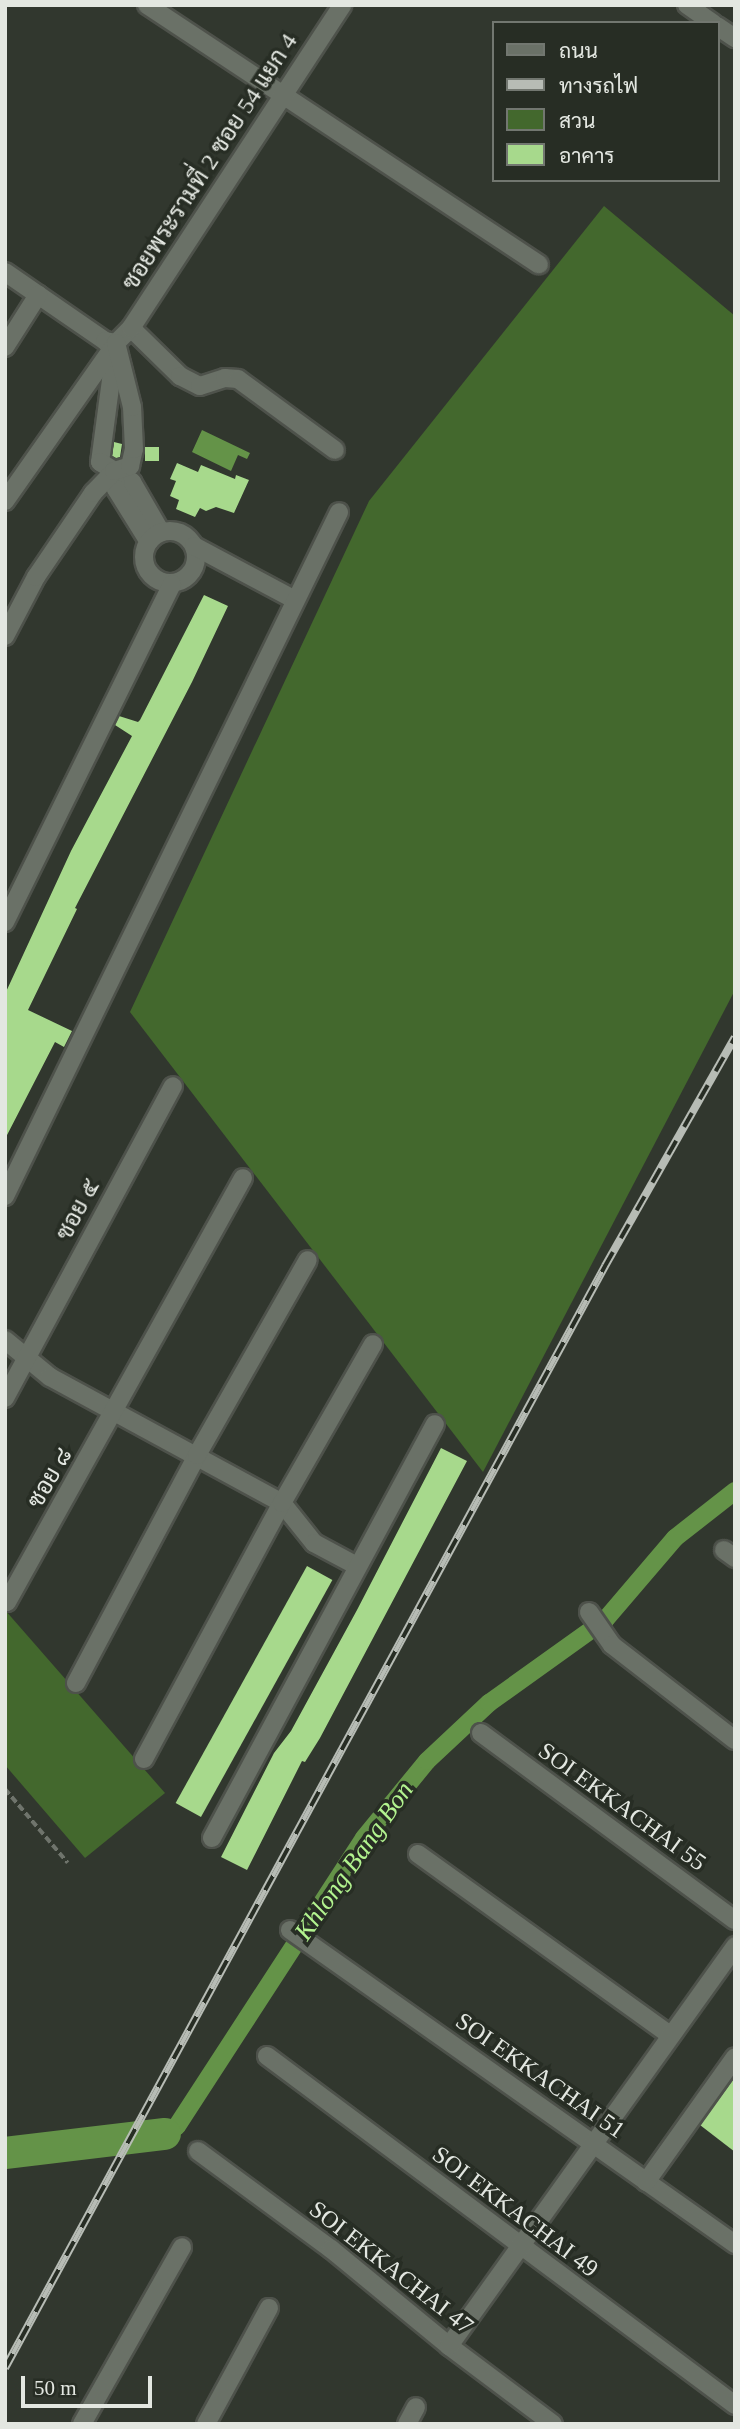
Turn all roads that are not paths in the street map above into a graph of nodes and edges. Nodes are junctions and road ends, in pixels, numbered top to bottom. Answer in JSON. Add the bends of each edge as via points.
{"nodes":[{"id":1,"x":147,"y":5,"type":"edge"},
{"id":2,"x":342,"y":5,"type":"edge"},
{"id":3,"x":719,"y":27,"type":"edge"},
{"id":4,"x":735,"y":38,"type":"edge"},
{"id":5,"x":282,"y":96,"type":"junction"},
{"id":6,"x":539,"y":264,"type":"dead end"},
{"id":7,"x":5,"y":272,"type":"edge"},
{"id":8,"x":38,"y":295,"type":"junction"},
{"id":9,"x":131,"y":328,"type":"junction"},
{"id":10,"x":116,"y":343,"type":"junction"},
{"id":11,"x":5,"y":347,"type":"edge"},
{"id":12,"x":335,"y":450,"type":"dead end"},
{"id":13,"x":114,"y":471,"type":"junction"},
{"id":14,"x":5,"y":501,"type":"edge"},
{"id":15,"x":339,"y":512,"type":"dead end"},
{"id":16,"x":155,"y":537,"type":"junction"},
{"id":17,"x":194,"y":546,"type":"junction"},
{"id":18,"x":172,"y":584,"type":"junction"},
{"id":19,"x":295,"y":600,"type":"junction"},
{"id":20,"x":5,"y":636,"type":"edge"},
{"id":21,"x":5,"y":922,"type":"edge"},
{"id":22,"x":173,"y":1086,"type":"dead end"},
{"id":23,"x":243,"y":1178,"type":"dead end"},
{"id":24,"x":5,"y":1196,"type":"edge"},
{"id":25,"x":308,"y":1260,"type":"dead end"},
{"id":26,"x":5,"y":1340,"type":"edge"},
{"id":27,"x":373,"y":1344,"type":"dead end"},
{"id":28,"x":27,"y":1357,"type":"junction"},
{"id":29,"x":5,"y":1398,"type":"edge"},
{"id":30,"x":114,"y":1414,"type":"junction"},
{"id":31,"x":435,"y":1424,"type":"dead end"},
{"id":32,"x":197,"y":1455,"type":"junction"},
{"id":33,"x":282,"y":1503,"type":"junction"},
{"id":34,"x":357,"y":1566,"type":"junction"},
{"id":35,"x":7,"y":1602,"type":"edge"},
{"id":36,"x":589,"y":1612,"type":"dead end"},
{"id":37,"x":76,"y":1683,"type":"dead end"},
{"id":38,"x":481,"y":1733,"type":"dead end"},
{"id":39,"x":735,"y":1740,"type":"edge"},
{"id":40,"x":144,"y":1759,"type":"dead end"},
{"id":41,"x":212,"y":1838,"type":"dead end"},
{"id":42,"x":418,"y":1854,"type":"dead end"},
{"id":43,"x":735,"y":1920,"type":"edge"},
{"id":44,"x":290,"y":1930,"type":"dead end"},
{"id":45,"x":735,"y":1946,"type":"edge"},
{"id":46,"x":670,"y":2035,"type":"junction"},
{"id":47,"x":267,"y":2056,"type":"dead end"},
{"id":48,"x":735,"y":2057,"type":"edge"},
{"id":49,"x":594,"y":2144,"type":"junction"},
{"id":50,"x":198,"y":2151,"type":"dead end"},
{"id":51,"x":646,"y":2182,"type":"junction"},
{"id":52,"x":735,"y":2244,"type":"edge"},
{"id":53,"x":183,"y":2247,"type":"dead end"},
{"id":54,"x":521,"y":2248,"type":"junction"},
{"id":55,"x":269,"y":2308,"type":"dead end"},
{"id":56,"x":449,"y":2346,"type":"junction"},
{"id":57,"x":735,"y":2405,"type":"edge"},
{"id":58,"x":416,"y":2407,"type":"dead end"},
{"id":59,"x":82,"y":2424,"type":"edge"},
{"id":60,"x":206,"y":2424,"type":"edge"},
{"id":61,"x":407,"y":2424,"type":"edge"},
{"id":62,"x":553,"y":2424,"type":"edge"}],
"edges":[{"from":1,"to":5,"type":"street"},
{"from":2,"to":5,"type":"street","name":"ซอยพระรามที่ 2 ซอย 54 แยก 4"},
{"from":3,"to":4,"type":"street"},
{"from":5,"to":6,"type":"street"},
{"from":5,"to":9,"type":"street","name":"ซอยพระรามที่ 2 ซอย 54 แยก 4"},
{"from":7,"to":8,"type":"street"},
{"from":8,"to":10,"type":"street","via":[[105,341]]},
{"from":8,"to":11,"type":"street"},
{"from":9,"to":10,"type":"street","name":"ซอยพระรามที่ 2 ซอย 54 แยก 4"},
{"from":9,"to":12,"type":"street","via":[[180,376],[200,386],[237,379]]},
{"from":10,"to":13,"type":"street","via":[[100,462]]},
{"from":10,"to":13,"type":"street","via":[[132,407],[134,449],[130,466]]},
{"from":10,"to":14,"type":"street","name":"ซอยพระรามที่ 2 ซอย 54 แยก 4"},
{"from":13,"to":16,"type":"street","via":[[116,488]]},
{"from":13,"to":20,"type":"street","via":[[93,493],[36,577]]},
{"from":15,"to":19,"type":"street"},
{"from":16,"to":17,"type":"street","via":[[178,531]]},
{"from":16,"to":18,"type":"street","via":[[144,555],[146,567],[156,580]]},
{"from":17,"to":18,"type":"street","via":[[194,569]]},
{"from":17,"to":19,"type":"street"},
{"from":18,"to":21,"type":"street"},
{"from":19,"to":24,"type":"street"},
{"from":22,"to":28,"type":"street","name":"ซอย ๕"},
{"from":23,"to":30,"type":"street","name":"ซอย ๘"},
{"from":25,"to":32,"type":"street"},
{"from":26,"to":28,"type":"street"},
{"from":27,"to":33,"type":"street"},
{"from":28,"to":29,"type":"street","name":"ซอย ๕"},
{"from":28,"to":30,"type":"street","via":[[50,1377]]},
{"from":30,"to":32,"type":"street"},
{"from":30,"to":35,"type":"street","name":"ซอย ๘"},
{"from":31,"to":34,"type":"street"},
{"from":32,"to":33,"type":"street"},
{"from":32,"to":37,"type":"street"},
{"from":33,"to":34,"type":"street","via":[[314,1543]]},
{"from":33,"to":40,"type":"street"},
{"from":34,"to":41,"type":"street"},
{"from":36,"to":39,"type":"street","via":[[612,1645]]},
{"from":38,"to":43,"type":"street","name":"SOI EKKACHAI 55"},
{"from":42,"to":46,"type":"street"},
{"from":44,"to":49,"type":"street","name":"SOI EKKACHAI 51"},
{"from":45,"to":46,"type":"street"},
{"from":46,"to":49,"type":"street"},
{"from":47,"to":54,"type":"street","name":"SOI EKKACHAI 49"},
{"from":48,"to":51,"type":"street"},
{"from":49,"to":51,"type":"street","name":"SOI EKKACHAI 51"},
{"from":49,"to":54,"type":"street"},
{"from":50,"to":56,"type":"street","name":"SOI EKKACHAI 47","via":[[331,2249]]},
{"from":51,"to":52,"type":"street","name":"SOI EKKACHAI 51"},
{"from":53,"to":59,"type":"street"},
{"from":54,"to":56,"type":"street"},
{"from":54,"to":57,"type":"street","name":"SOI EKKACHAI 49"},
{"from":55,"to":60,"type":"street"},
{"from":56,"to":62,"type":"street","name":"SOI EKKACHAI 47"},
{"from":58,"to":61,"type":"street"}]}
